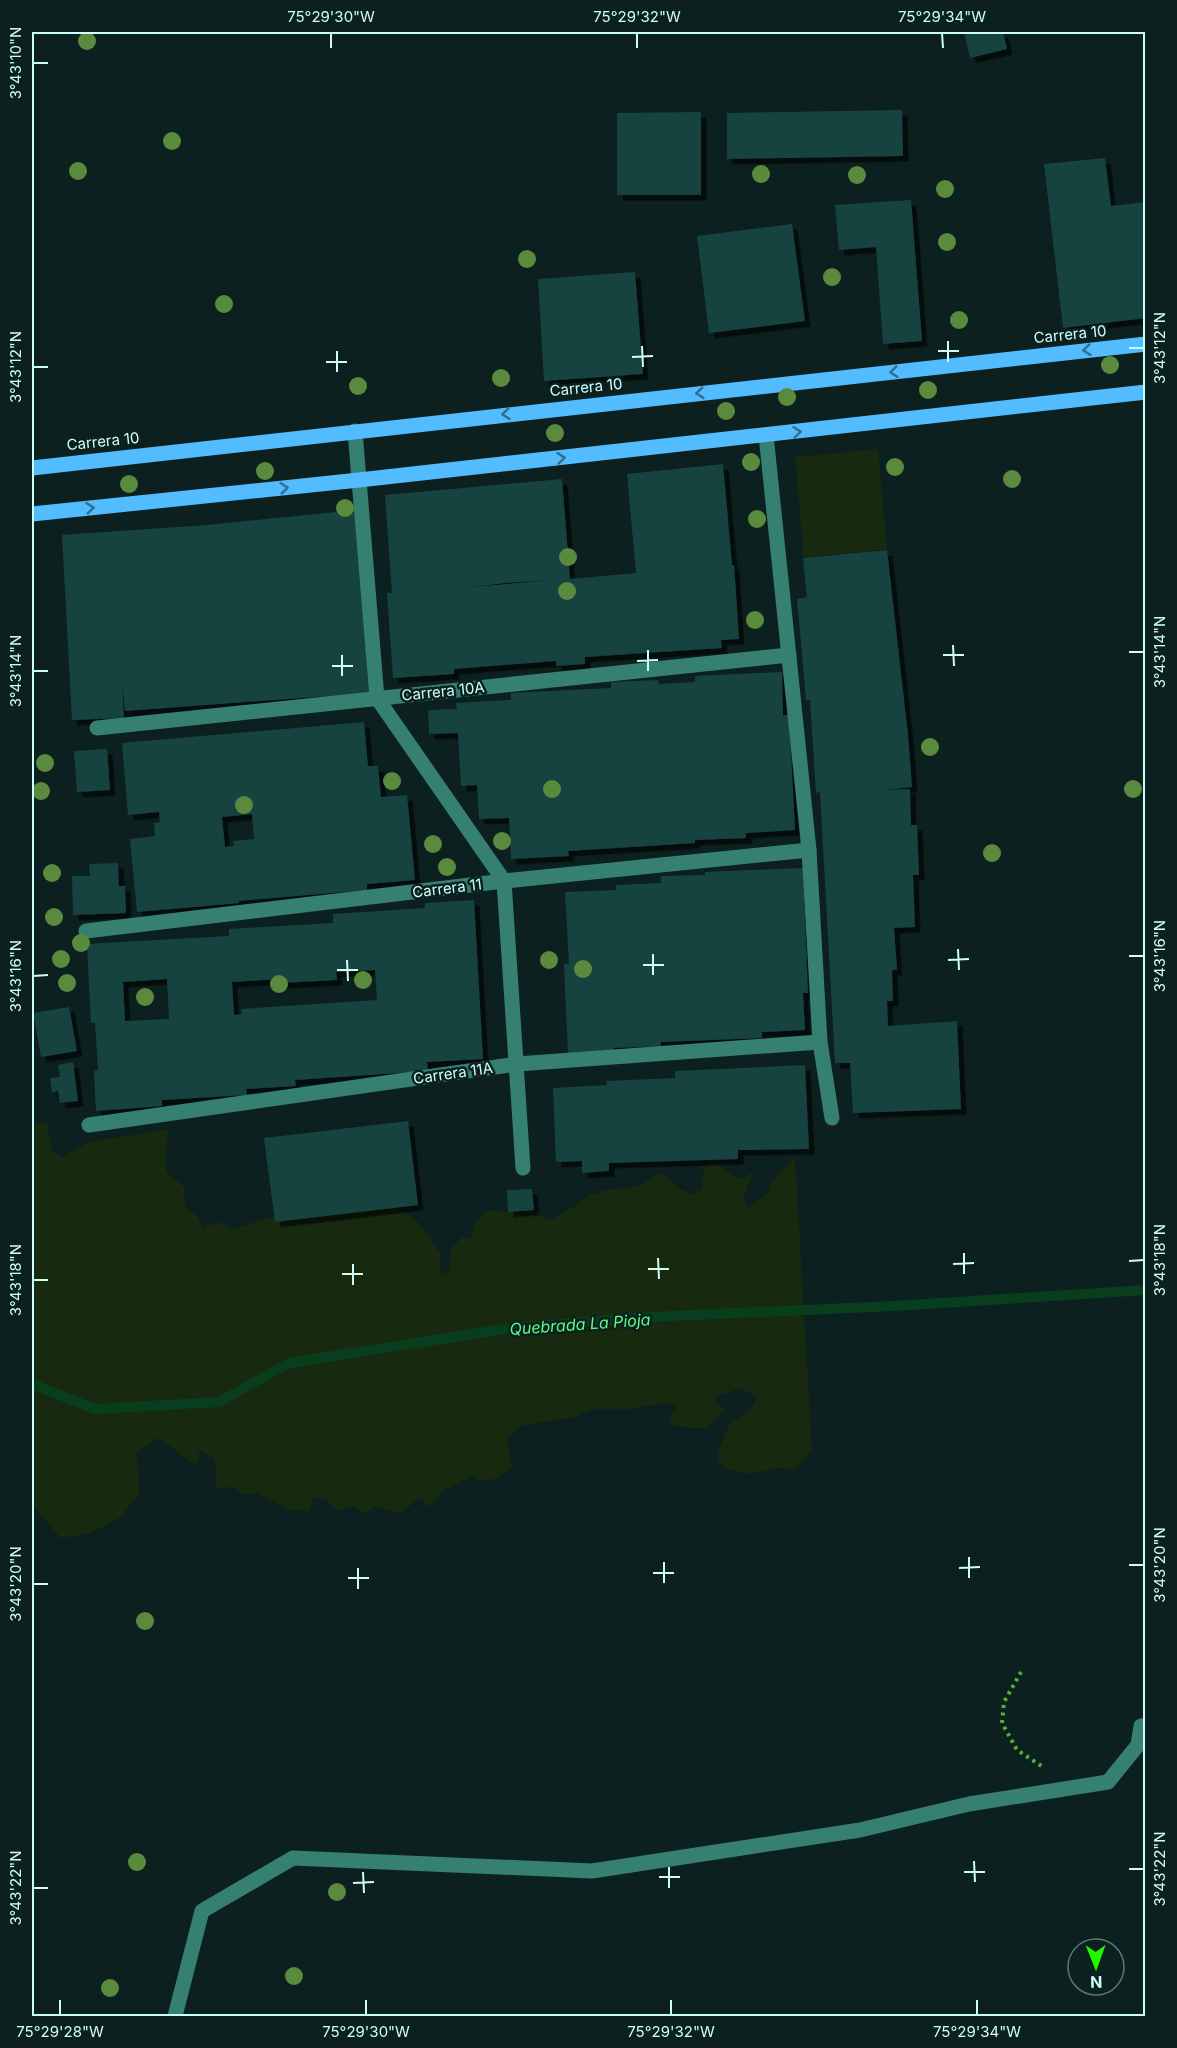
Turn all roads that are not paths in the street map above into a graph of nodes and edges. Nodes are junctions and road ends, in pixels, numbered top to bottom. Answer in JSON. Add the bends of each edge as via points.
{"nodes":[{"id":1,"x":1146,"y":344,"type":"edge"},
{"id":2,"x":1146,"y":392,"type":"edge"},
{"id":3,"x":355,"y":431,"type":"junction"},
{"id":4,"x":766,"y":435,"type":"junction"},
{"id":5,"x":32,"y":468,"type":"edge"},
{"id":6,"x":359,"y":480,"type":"junction"},
{"id":7,"x":32,"y":514,"type":"edge"},
{"id":8,"x":789,"y":655,"type":"junction"},
{"id":9,"x":377,"y":698,"type":"junction"},
{"id":10,"x":97,"y":728,"type":"dead end"},
{"id":11,"x":809,"y":850,"type":"junction"},
{"id":12,"x":504,"y":881,"type":"junction"},
{"id":13,"x":86,"y":931,"type":"dead end"},
{"id":14,"x":820,"y":1042,"type":"junction"},
{"id":15,"x":517,"y":1064,"type":"junction"},
{"id":16,"x":832,"y":1118,"type":"dead end"},
{"id":17,"x":89,"y":1125,"type":"dead end"},
{"id":18,"x":523,"y":1168,"type":"dead end"},
{"id":19,"x":1146,"y":1725,"type":"edge"},
{"id":20,"x":175,"y":2016,"type":"edge"}],
"edges":[{"from":1,"to":3,"type":"main road","name":"Carrera 10","one_way":true},
{"from":4,"to":2,"type":"main road","one_way":true},
{"from":3,"to":5,"type":"main road","name":"Carrera 10"},
{"from":3,"to":6,"type":"street"},
{"from":6,"to":4,"type":"main road","one_way":true},
{"from":4,"to":8,"type":"street"},
{"from":7,"to":6,"type":"main road","one_way":true},
{"from":6,"to":9,"type":"street"},
{"from":8,"to":9,"type":"street","name":"Carrera 10A"},
{"from":8,"to":11,"type":"street"},
{"from":9,"to":10,"type":"street","name":"Carrera 10A"},
{"from":9,"to":12,"type":"street"},
{"from":11,"to":12,"type":"street","name":"Carrera 11"},
{"from":11,"to":14,"type":"street"},
{"from":12,"to":13,"type":"street","name":"Carrera 11"},
{"from":12,"to":15,"type":"street"},
{"from":14,"to":15,"type":"street","name":"Carrera 11A"},
{"from":14,"to":16,"type":"street"},
{"from":15,"to":17,"type":"street","name":"Carrera 11A"},
{"from":15,"to":18,"type":"street"},
{"from":19,"to":20,"type":"street","via":[[1141,1726],[1138,1745],[1108,1782],[969,1804],[860,1830],[592,1871],[293,1857],[202,1911]]}]}
